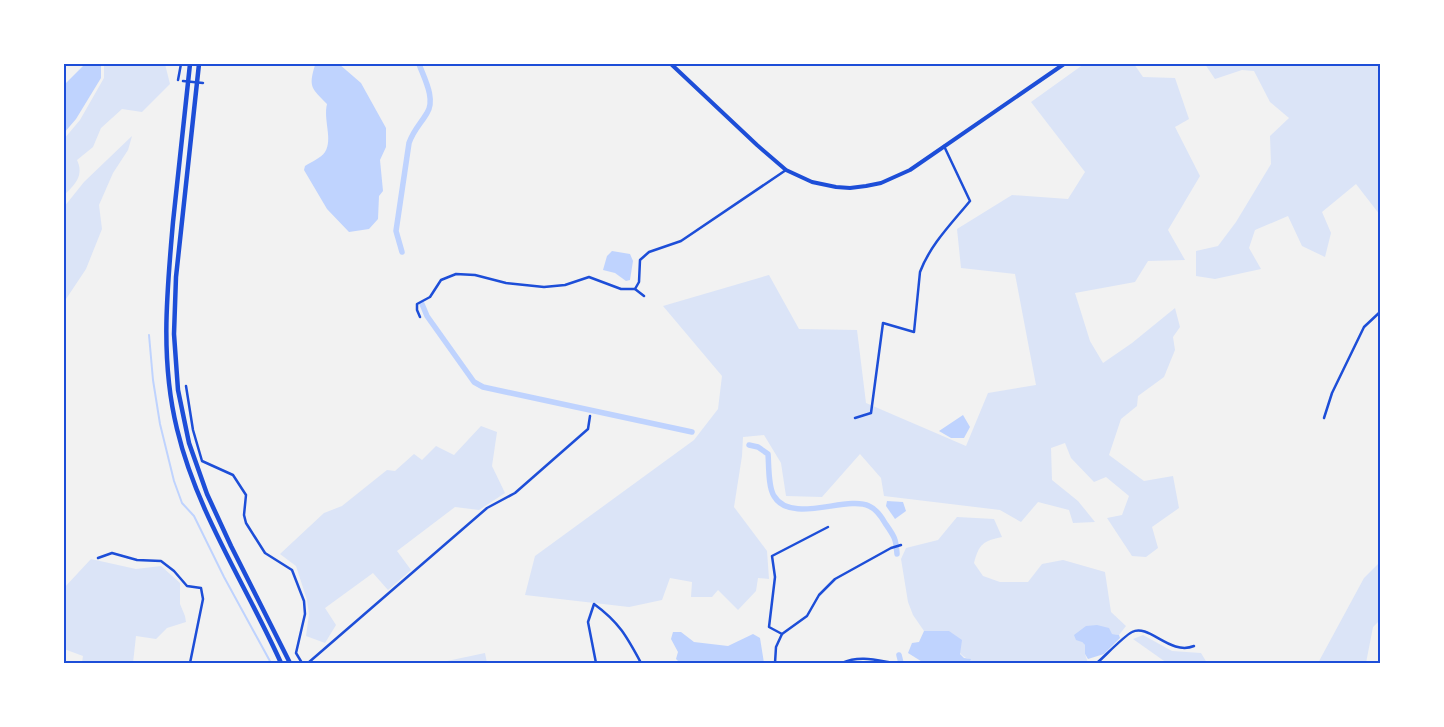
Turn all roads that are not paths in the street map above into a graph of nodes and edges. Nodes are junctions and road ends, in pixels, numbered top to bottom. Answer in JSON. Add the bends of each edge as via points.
{"nodes":[{"id":1,"x":181,"y":64,"type":"edge"},
{"id":2,"x":190,"y":64,"type":"edge"},
{"id":3,"x":199,"y":64,"type":"edge"},
{"id":4,"x":671,"y":64,"type":"edge"},
{"id":5,"x":1064,"y":64,"type":"edge"},
{"id":6,"x":178,"y":80,"type":"dead end"},
{"id":7,"x":183,"y":81,"type":"dead end"},
{"id":8,"x":203,"y":83,"type":"dead end"},
{"id":9,"x":944,"y":146,"type":"junction"},
{"id":10,"x":786,"y":170,"type":"junction"},
{"id":11,"x":635,"y":289,"type":"junction"},
{"id":12,"x":644,"y":296,"type":"dead end"},
{"id":13,"x":1380,"y":312,"type":"edge"},
{"id":14,"x":420,"y":317,"type":"dead end"},
{"id":15,"x":186,"y":386,"type":"dead end"},
{"id":16,"x":590,"y":416,"type":"dead end"},
{"id":17,"x":855,"y":418,"type":"dead end"},
{"id":18,"x":1324,"y":418,"type":"dead end"},
{"id":19,"x":828,"y":527,"type":"dead end"},
{"id":20,"x":902,"y":545,"type":"dead end"},
{"id":21,"x":98,"y":558,"type":"dead end"},
{"id":22,"x":782,"y":634,"type":"junction"},
{"id":23,"x":1194,"y":646,"type":"dead end"},
{"id":24,"x":190,"y":663,"type":"edge"},
{"id":25,"x":281,"y":663,"type":"edge"},
{"id":26,"x":290,"y":663,"type":"edge"},
{"id":27,"x":302,"y":663,"type":"edge"},
{"id":28,"x":308,"y":663,"type":"edge"},
{"id":29,"x":596,"y":663,"type":"edge"},
{"id":30,"x":641,"y":663,"type":"edge"},
{"id":31,"x":775,"y":663,"type":"edge"},
{"id":32,"x":842,"y":663,"type":"edge"},
{"id":33,"x":894,"y":663,"type":"edge"},
{"id":34,"x":1097,"y":663,"type":"edge"}],
"edges":[{"from":1,"to":6,"type":"street"},
{"from":2,"to":25,"type":"highway","via":[[166,309],[170,397],[197,491]]},
{"from":3,"to":26,"type":"highway","via":[[176,277],[174,334],[178,390],[189,443],[206,494]]},
{"from":4,"to":10,"type":"main road"},
{"from":5,"to":9,"type":"main road"},
{"from":7,"to":8,"type":"street"},
{"from":9,"to":10,"type":"main road","via":[[894,178],[866,186],[843,188],[822,185]]},
{"from":9,"to":17,"type":"street","via":[[970,201],[933,246],[923,264],[914,332],[883,323],[871,413]]},
{"from":10,"to":11,"type":"street","via":[[681,241],[649,252],[640,260],[639,282]]},
{"from":11,"to":12,"type":"street"},
{"from":11,"to":14,"type":"street","via":[[621,289],[589,277],[565,285],[544,287],[456,274],[441,280],[430,296],[417,304]]},
{"from":13,"to":18,"type":"street","via":[[1364,327],[1332,393]]},
{"from":15,"to":27,"type":"street","via":[[192,430],[202,461],[233,475],[246,495],[246,523],[265,553],[292,570],[304,601],[305,614],[296,653]]},
{"from":16,"to":28,"type":"street","via":[[588,429],[515,493],[487,508]]},
{"from":19,"to":22,"type":"street","via":[[772,556],[774,577],[769,627]]},
{"from":20,"to":22,"type":"street","via":[[835,579],[807,616]]},
{"from":21,"to":24,"type":"street","via":[[112,553],[137,560],[160,561],[187,586],[201,588],[203,599]]},
{"from":22,"to":31,"type":"street","via":[[776,647]]},
{"from":23,"to":34,"type":"street","via":[[1173,647],[1142,630],[1132,632]]},
{"from":29,"to":30,"type":"street","via":[[588,622],[594,604],[611,616]]},
{"from":32,"to":33,"type":"street","via":[[864,658]]}]}
